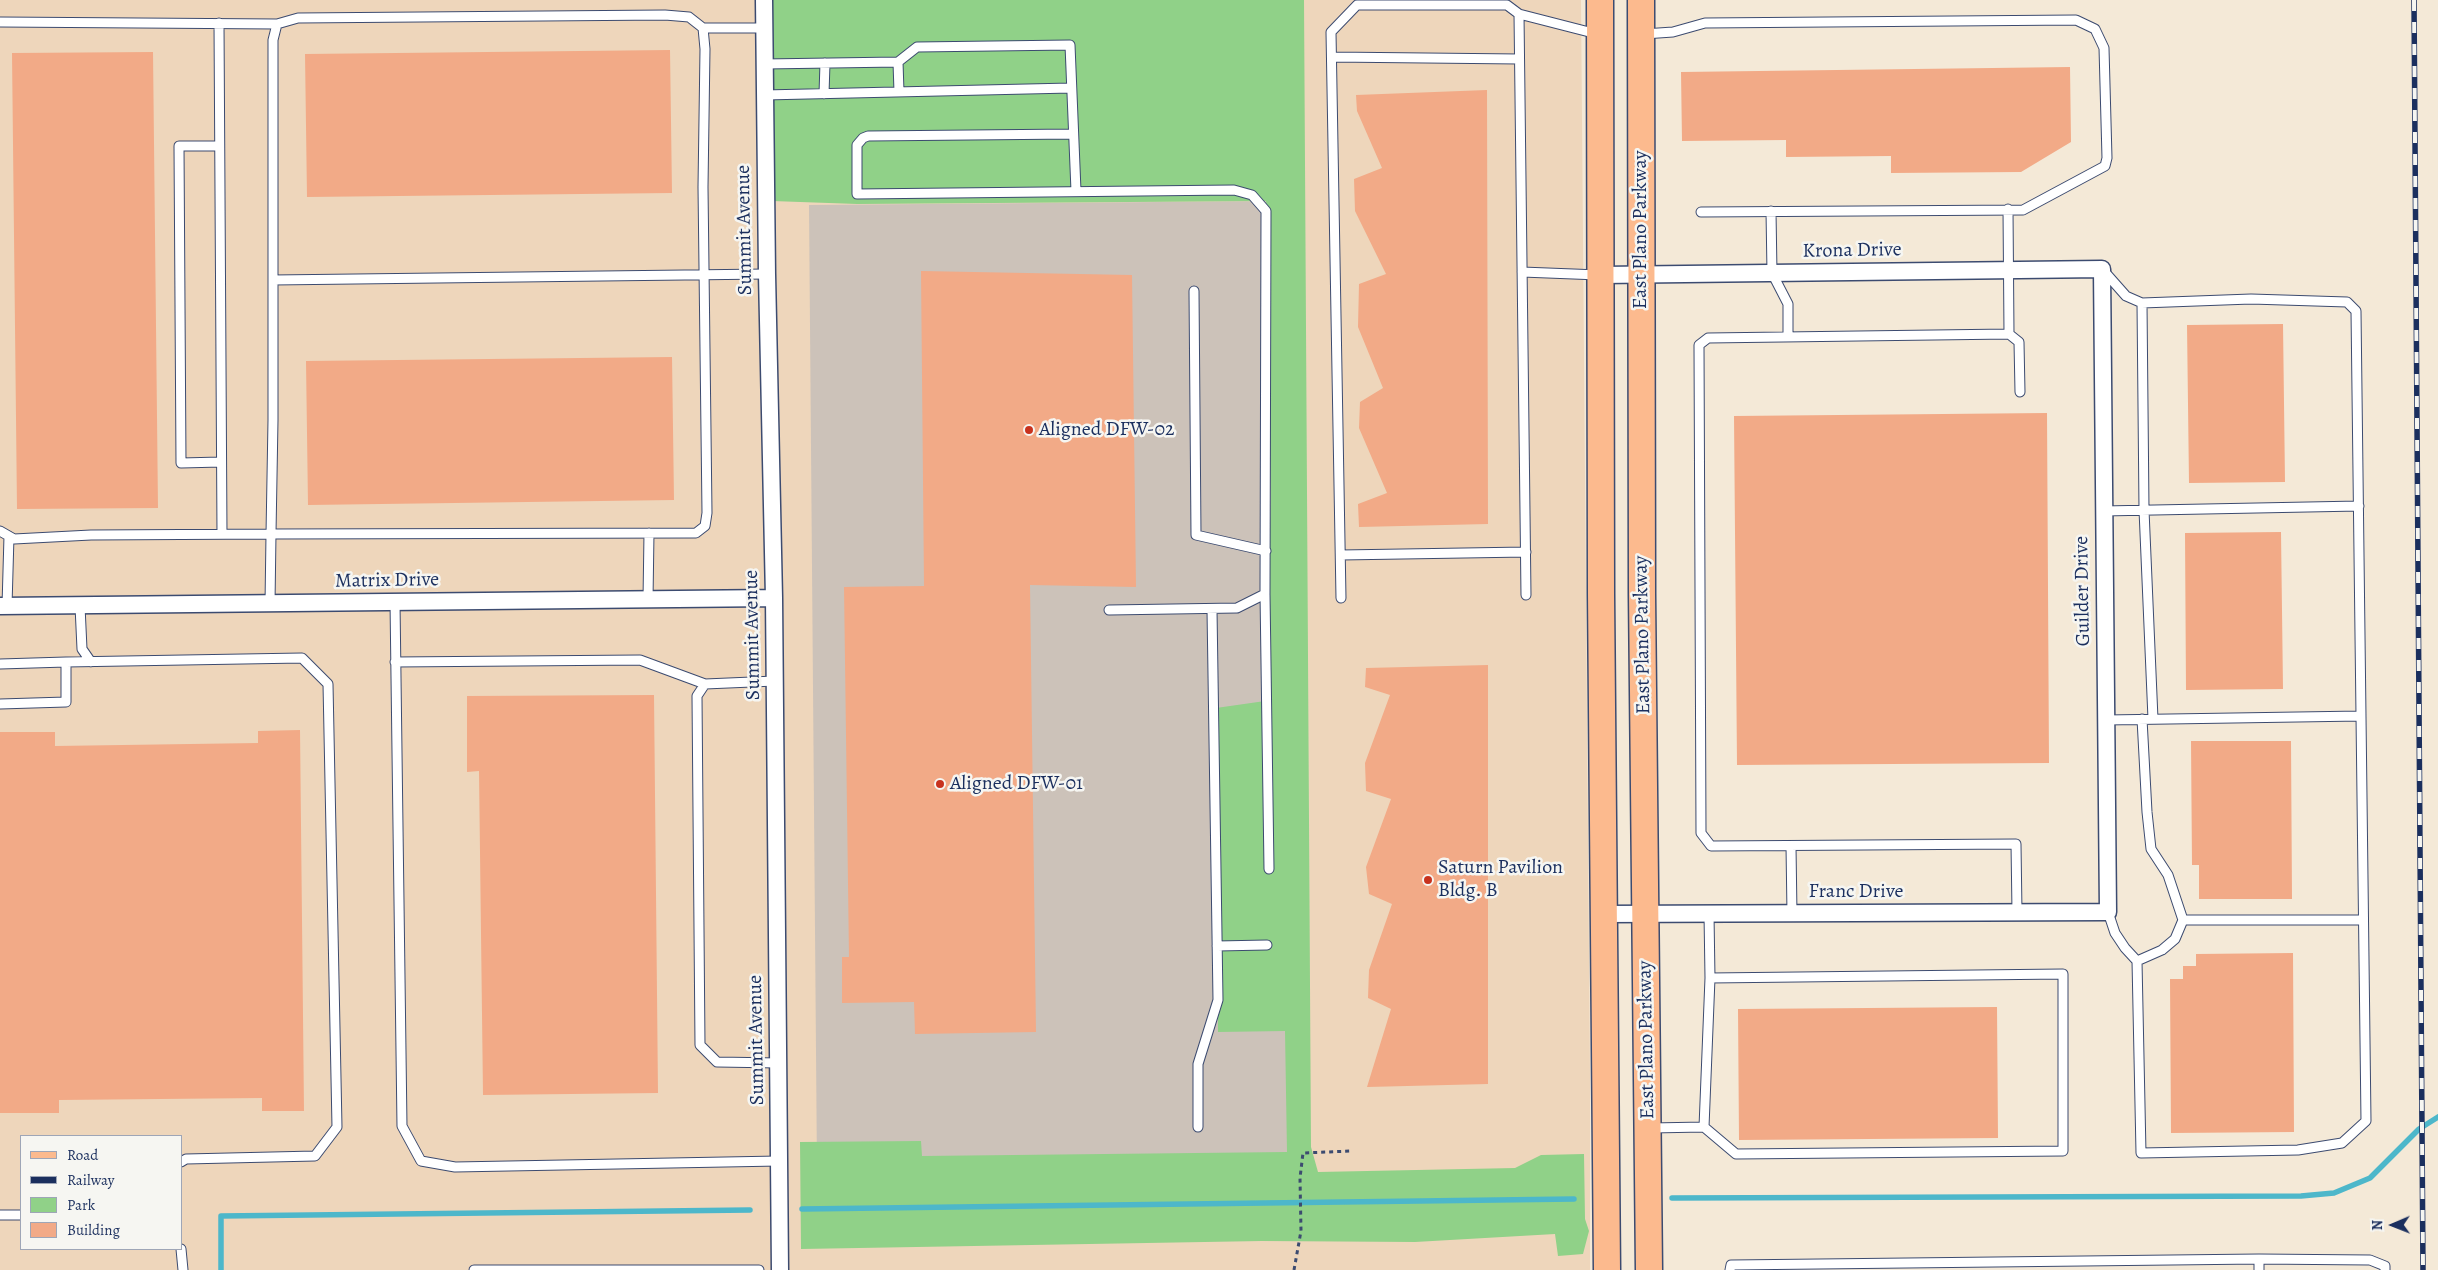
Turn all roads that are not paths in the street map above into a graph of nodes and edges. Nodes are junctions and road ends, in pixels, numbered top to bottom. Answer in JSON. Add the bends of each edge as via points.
{"nodes":[{"id":1,"x":764,"y":0,"type":"edge"},
{"id":2,"x":1600,"y":0,"type":"edge"},
{"id":3,"x":1640,"y":0,"type":"edge"},
{"id":4,"x":1519,"y":14,"type":"junction"},
{"id":5,"x":0,"y":22,"type":"edge"},
{"id":6,"x":218,"y":23,"type":"junction"},
{"id":7,"x":277,"y":24,"type":"junction"},
{"id":8,"x":703,"y":28,"type":"junction"},
{"id":9,"x":764,"y":28,"type":"junction"},
{"id":10,"x":1641,"y":34,"type":"junction"},
{"id":11,"x":1600,"y":35,"type":"junction"},
{"id":12,"x":1332,"y":57,"type":"junction"},
{"id":13,"x":1520,"y":59,"type":"junction"},
{"id":14,"x":898,"y":62,"type":"junction"},
{"id":15,"x":825,"y":63,"type":"junction"},
{"id":16,"x":764,"y":64,"type":"junction"},
{"id":17,"x":1071,"y":88,"type":"junction"},
{"id":18,"x":899,"y":92,"type":"junction"},
{"id":19,"x":824,"y":94,"type":"junction"},
{"id":20,"x":764,"y":95,"type":"junction"},
{"id":21,"x":1074,"y":134,"type":"junction"},
{"id":22,"x":219,"y":146,"type":"junction"},
{"id":23,"x":1076,"y":191,"type":"junction"},
{"id":24,"x":2008,"y":209,"type":"junction"},
{"id":25,"x":1771,"y":211,"type":"junction"},
{"id":26,"x":1701,"y":212,"type":"dead end"},
{"id":27,"x":2102,"y":269,"type":"junction"},
{"id":28,"x":2008,"y":271,"type":"junction"},
{"id":29,"x":1522,"y":272,"type":"junction"},
{"id":30,"x":1772,"y":273,"type":"junction"},
{"id":31,"x":766,"y":274,"type":"junction"},
{"id":32,"x":1641,"y":274,"type":"junction"},
{"id":33,"x":703,"y":275,"type":"junction"},
{"id":34,"x":1602,"y":275,"type":"junction"},
{"id":35,"x":273,"y":280,"type":"junction"},
{"id":36,"x":1194,"y":291,"type":"dead end"},
{"id":37,"x":2142,"y":303,"type":"junction"},
{"id":38,"x":2009,"y":334,"type":"junction"},
{"id":39,"x":1788,"y":336,"type":"junction"},
{"id":40,"x":2020,"y":392,"type":"dead end"},
{"id":41,"x":222,"y":462,"type":"junction"},
{"id":42,"x":2359,"y":506,"type":"junction"},
{"id":43,"x":2144,"y":510,"type":"junction"},
{"id":44,"x":2104,"y":511,"type":"junction"},
{"id":45,"x":0,"y":531,"type":"edge"},
{"id":46,"x":649,"y":532,"type":"junction"},
{"id":47,"x":222,"y":534,"type":"junction"},
{"id":48,"x":271,"y":534,"type":"junction"},
{"id":49,"x":9,"y":536,"type":"junction"},
{"id":50,"x":1266,"y":551,"type":"junction"},
{"id":51,"x":1526,"y":552,"type":"junction"},
{"id":52,"x":1341,"y":555,"type":"junction"},
{"id":53,"x":1265,"y":594,"type":"junction"},
{"id":54,"x":1601,"y":594,"type":"junction"},
{"id":55,"x":1642,"y":594,"type":"junction"},
{"id":56,"x":1526,"y":595,"type":"dead end"},
{"id":57,"x":774,"y":598,"type":"junction"},
{"id":58,"x":1341,"y":598,"type":"dead end"},
{"id":59,"x":648,"y":600,"type":"junction"},
{"id":60,"x":395,"y":602,"type":"junction"},
{"id":61,"x":270,"y":604,"type":"junction"},
{"id":62,"x":3,"y":606,"type":"edge"},
{"id":63,"x":80,"y":606,"type":"junction"},
{"id":64,"x":1109,"y":610,"type":"dead end"},
{"id":65,"x":1212,"y":610,"type":"junction"},
{"id":66,"x":66,"y":662,"type":"junction"},
{"id":67,"x":92,"y":662,"type":"junction"},
{"id":68,"x":395,"y":662,"type":"junction"},
{"id":69,"x":0,"y":664,"type":"edge"},
{"id":70,"x":775,"y":681,"type":"junction"},
{"id":71,"x":705,"y":684,"type":"junction"},
{"id":72,"x":0,"y":704,"type":"edge"},
{"id":73,"x":2360,"y":716,"type":"junction"},
{"id":74,"x":2142,"y":719,"type":"junction"},
{"id":75,"x":2152,"y":719,"type":"junction"},
{"id":76,"x":2106,"y":720,"type":"junction"},
{"id":77,"x":1791,"y":846,"type":"junction"},
{"id":78,"x":1269,"y":868,"type":"dead end"},
{"id":79,"x":2017,"y":912,"type":"junction"},
{"id":80,"x":2108,"y":912,"type":"junction"},
{"id":81,"x":1603,"y":914,"type":"junction"},
{"id":82,"x":1709,"y":914,"type":"junction"},
{"id":83,"x":1792,"y":914,"type":"junction"},
{"id":84,"x":1646,"y":915,"type":"junction"},
{"id":85,"x":2183,"y":920,"type":"junction"},
{"id":86,"x":2363,"y":920,"type":"junction"},
{"id":87,"x":1267,"y":945,"type":"dead end"},
{"id":88,"x":1217,"y":946,"type":"junction"},
{"id":89,"x":2137,"y":961,"type":"junction"},
{"id":90,"x":1710,"y":978,"type":"junction"},
{"id":91,"x":779,"y":1062,"type":"junction"},
{"id":92,"x":1198,"y":1127,"type":"dead end"},
{"id":93,"x":1704,"y":1127,"type":"junction"},
{"id":94,"x":1648,"y":1128,"type":"junction"},
{"id":95,"x":182,"y":1161,"type":"edge"},
{"id":96,"x":780,"y":1161,"type":"junction"},
{"id":97,"x":1648,"y":1202,"type":"junction"},
{"id":98,"x":1606,"y":1203,"type":"junction"},
{"id":99,"x":20,"y":1214,"type":"edge"},
{"id":100,"x":0,"y":1215,"type":"edge"},
{"id":101,"x":181,"y":1250,"type":"edge"},
{"id":102,"x":2259,"y":1259,"type":"junction"},
{"id":103,"x":183,"y":1270,"type":"edge"},
{"id":104,"x":474,"y":1270,"type":"edge"},
{"id":105,"x":759,"y":1270,"type":"edge"},
{"id":106,"x":780,"y":1270,"type":"edge"},
{"id":107,"x":1607,"y":1270,"type":"edge"},
{"id":108,"x":1649,"y":1270,"type":"edge"},
{"id":109,"x":1730,"y":1270,"type":"edge"},
{"id":110,"x":2259,"y":1270,"type":"edge"},
{"id":111,"x":2385,"y":1270,"type":"edge"}],
"edges":[{"from":1,"to":9,"type":"street","name":"Summit Avenue"},
{"from":2,"to":11,"type":"main road","name":"East Plano Parkway"},
{"from":3,"to":10,"type":"main road","name":"East Plano Parkway"},
{"from":4,"to":11,"type":"lane"},
{"from":4,"to":12,"type":"lane","via":[[1506,5],[1357,5],[1331,32]]},
{"from":4,"to":13,"type":"lane"},
{"from":5,"to":6,"type":"lane"},
{"from":6,"to":7,"type":"lane"},
{"from":6,"to":22,"type":"lane"},
{"from":7,"to":8,"type":"lane","via":[[298,18],[665,16],[689,18]]},
{"from":7,"to":35,"type":"lane","via":[[272,40]]},
{"from":8,"to":9,"type":"lane"},
{"from":8,"to":33,"type":"lane"},
{"from":9,"to":16,"type":"street","name":"Summit Avenue"},
{"from":10,"to":11,"type":"main road"},
{"from":10,"to":24,"type":"lane","via":[[1673,32],[1705,23],[2085,22],[2101,37],[2105,58],[2105,166],[2023,210]]},
{"from":10,"to":32,"type":"main road","name":"East Plano Parkway"},
{"from":11,"to":34,"type":"main road","name":"East Plano Parkway"},
{"from":12,"to":13,"type":"lane"},
{"from":12,"to":52,"type":"lane"},
{"from":13,"to":29,"type":"lane"},
{"from":14,"to":15,"type":"lane"},
{"from":14,"to":17,"type":"lane","via":[[917,47],[1070,45]]},
{"from":14,"to":18,"type":"lane"},
{"from":15,"to":16,"type":"lane"},
{"from":15,"to":19,"type":"lane"},
{"from":16,"to":20,"type":"street","name":"Summit Avenue"},
{"from":17,"to":18,"type":"lane"},
{"from":17,"to":21,"type":"lane"},
{"from":18,"to":19,"type":"lane"},
{"from":19,"to":20,"type":"lane"},
{"from":20,"to":31,"type":"street","name":"Summit Avenue"},
{"from":21,"to":23,"type":"lane"},
{"from":21,"to":23,"type":"lane","via":[[868,136],[857,145],[857,194]]},
{"from":22,"to":41,"type":"lane"},
{"from":22,"to":41,"type":"lane","via":[[179,146],[181,462]]},
{"from":23,"to":50,"type":"lane","via":[[1234,190],[1252,195],[1266,211]]},
{"from":24,"to":25,"type":"lane"},
{"from":24,"to":28,"type":"lane"},
{"from":25,"to":26,"type":"lane"},
{"from":25,"to":30,"type":"lane"},
{"from":27,"to":28,"type":"street","name":"Krona Drive"},
{"from":27,"to":37,"type":"lane","via":[[2126,296]]},
{"from":27,"to":44,"type":"street","name":"Guilder Drive"},
{"from":28,"to":30,"type":"street","name":"Krona Drive"},
{"from":28,"to":38,"type":"lane"},
{"from":29,"to":34,"type":"lane"},
{"from":29,"to":51,"type":"lane"},
{"from":30,"to":32,"type":"street","name":"Krona Drive"},
{"from":30,"to":39,"type":"lane","via":[[1788,304]]},
{"from":31,"to":33,"type":"lane"},
{"from":31,"to":57,"type":"street","name":"Summit Avenue"},
{"from":32,"to":34,"type":"street","name":"Krona Drive"},
{"from":32,"to":55,"type":"main road","name":"East Plano Parkway"},
{"from":33,"to":35,"type":"lane"},
{"from":33,"to":46,"type":"lane","via":[[705,526],[696,532]]},
{"from":34,"to":54,"type":"main road","name":"East Plano Parkway"},
{"from":35,"to":48,"type":"lane"},
{"from":36,"to":50,"type":"lane","via":[[1196,535]]},
{"from":37,"to":42,"type":"lane","via":[[2251,299],[2347,302],[2356,311]]},
{"from":37,"to":43,"type":"lane"},
{"from":38,"to":39,"type":"lane"},
{"from":38,"to":40,"type":"lane","via":[[2019,342]]},
{"from":39,"to":77,"type":"lane","via":[[1708,338],[1699,345],[1700,823],[1701,833],[1711,846]]},
{"from":41,"to":47,"type":"lane"},
{"from":42,"to":43,"type":"lane"},
{"from":42,"to":73,"type":"lane"},
{"from":43,"to":44,"type":"lane"},
{"from":43,"to":75,"type":"lane"},
{"from":44,"to":76,"type":"street","name":"Guilder Drive"},
{"from":45,"to":49,"type":"lane"},
{"from":46,"to":48,"type":"lane"},
{"from":46,"to":59,"type":"lane"},
{"from":47,"to":48,"type":"lane"},
{"from":47,"to":49,"type":"lane","via":[[14,539]]},
{"from":48,"to":61,"type":"lane"},
{"from":49,"to":62,"type":"lane"},
{"from":50,"to":53,"type":"lane"},
{"from":51,"to":52,"type":"lane"},
{"from":51,"to":56,"type":"lane"},
{"from":52,"to":58,"type":"lane"},
{"from":53,"to":65,"type":"lane","via":[[1237,608]]},
{"from":53,"to":78,"type":"lane"},
{"from":54,"to":55,"type":"main road"},
{"from":54,"to":81,"type":"main road","name":"East Plano Parkway"},
{"from":55,"to":84,"type":"main road","name":"East Plano Parkway"},
{"from":57,"to":59,"type":"street","name":"Matrix Drive"},
{"from":57,"to":70,"type":"street","name":"Summit Avenue"},
{"from":59,"to":60,"type":"street","name":"Matrix Drive"},
{"from":60,"to":61,"type":"street","name":"Matrix Drive"},
{"from":60,"to":68,"type":"lane"},
{"from":61,"to":63,"type":"street","name":"Matrix Drive"},
{"from":62,"to":63,"type":"street","name":"Matrix Drive"},
{"from":63,"to":67,"type":"lane","via":[[82,649]]},
{"from":64,"to":65,"type":"lane"},
{"from":65,"to":88,"type":"lane"},
{"from":66,"to":67,"type":"lane"},
{"from":66,"to":69,"type":"lane"},
{"from":66,"to":72,"type":"lane","via":[[66,702]]},
{"from":67,"to":95,"type":"lane","via":[[302,658],[328,684],[337,1127],[315,1156]]},
{"from":68,"to":71,"type":"lane","via":[[640,660]]},
{"from":68,"to":96,"type":"lane","via":[[402,1126],[420,1160],[455,1167]]},
{"from":70,"to":71,"type":"lane"},
{"from":70,"to":91,"type":"street","name":"Summit Avenue"},
{"from":71,"to":91,"type":"lane","via":[[697,696],[700,1045],[718,1062]]},
{"from":73,"to":75,"type":"lane"},
{"from":73,"to":86,"type":"lane"},
{"from":74,"to":75,"type":"lane"},
{"from":74,"to":76,"type":"lane"},
{"from":74,"to":85,"type":"lane","via":[[2151,849],[2168,875]]},
{"from":76,"to":80,"type":"street","name":"Guilder Drive"},
{"from":77,"to":79,"type":"lane","via":[[2016,844]]},
{"from":77,"to":83,"type":"lane"},
{"from":79,"to":80,"type":"street","name":"Franc Drive"},
{"from":79,"to":83,"type":"street","name":"Franc Drive"},
{"from":80,"to":89,"type":"lane","via":[[2115,933]]},
{"from":81,"to":84,"type":"street","name":"Franc Drive"},
{"from":81,"to":98,"type":"main road","name":"East Plano Parkway"},
{"from":82,"to":83,"type":"street","name":"Franc Drive"},
{"from":82,"to":84,"type":"street","name":"Franc Drive"},
{"from":82,"to":90,"type":"lane"},
{"from":84,"to":94,"type":"main road","name":"East Plano Parkway"},
{"from":85,"to":86,"type":"lane"},
{"from":85,"to":89,"type":"lane","via":[[2175,940]]},
{"from":86,"to":89,"type":"lane","via":[[2366,1121],[2342,1143],[2298,1150],[2141,1153]]},
{"from":87,"to":88,"type":"lane"},
{"from":88,"to":92,"type":"lane","via":[[1218,1000],[1198,1064]]},
{"from":90,"to":93,"type":"lane"},
{"from":90,"to":93,"type":"lane","via":[[2063,974],[2063,1151],[1736,1154]]},
{"from":91,"to":96,"type":"street","name":"Summit Avenue"},
{"from":93,"to":94,"type":"lane"},
{"from":94,"to":97,"type":"main road","name":"East Plano Parkway"},
{"from":96,"to":106,"type":"street","name":"Summit Avenue"},
{"from":97,"to":98,"type":"main road"},
{"from":97,"to":108,"type":"main road","name":"East Plano Parkway"},
{"from":98,"to":107,"type":"main road","name":"East Plano Parkway"},
{"from":99,"to":100,"type":"lane"},
{"from":101,"to":103,"type":"lane"},
{"from":102,"to":109,"type":"lane","via":[[1730,1265]]},
{"from":102,"to":110,"type":"lane"},
{"from":102,"to":111,"type":"lane","via":[[2370,1260],[2385,1266]]},
{"from":104,"to":105,"type":"lane"}]}
